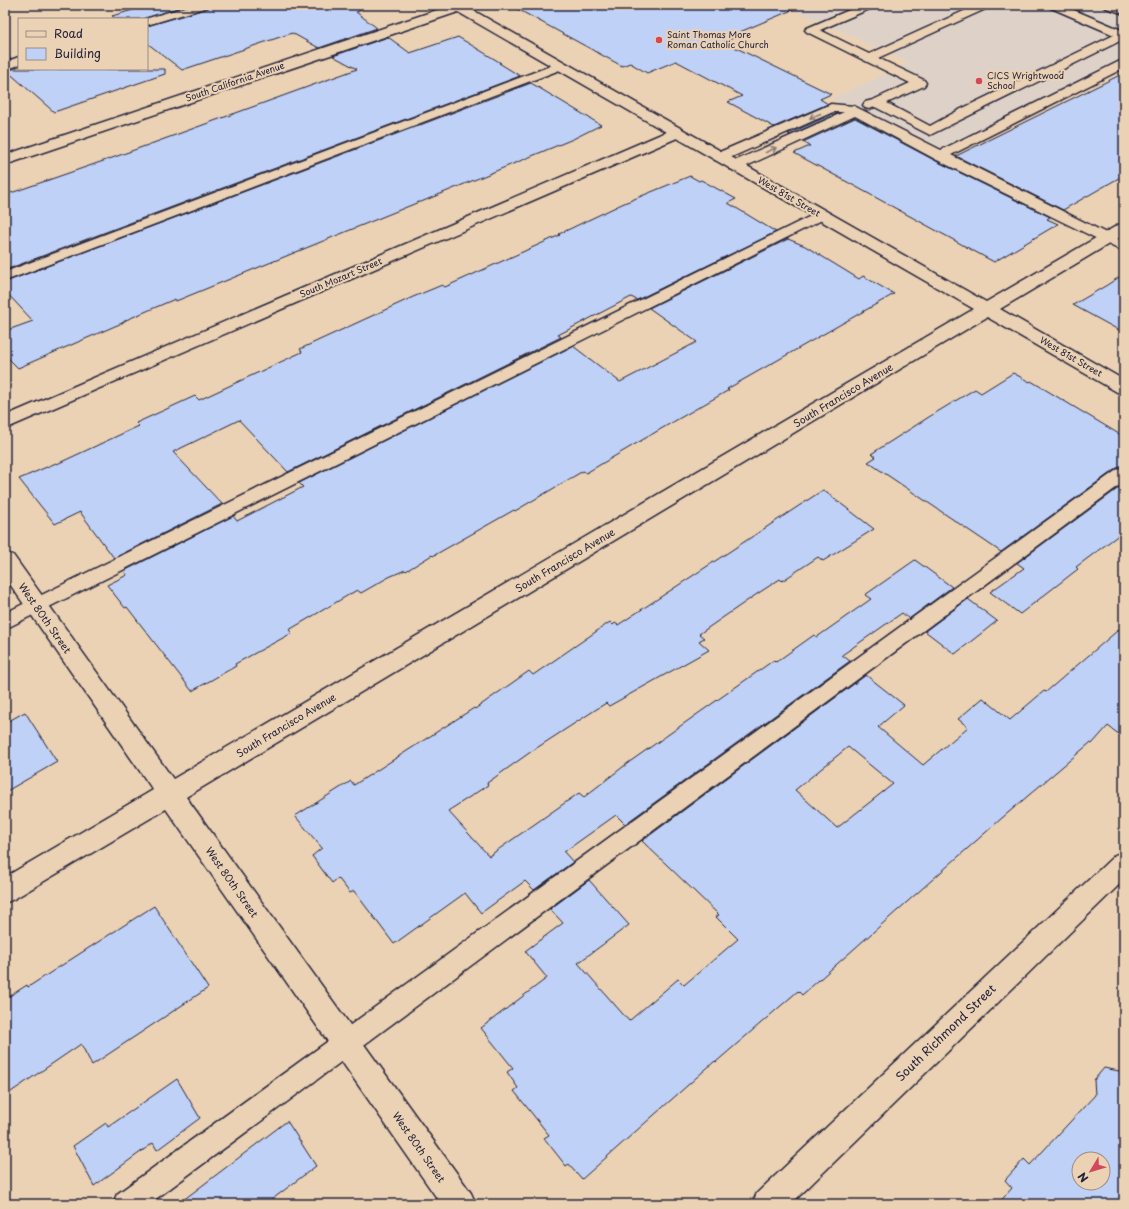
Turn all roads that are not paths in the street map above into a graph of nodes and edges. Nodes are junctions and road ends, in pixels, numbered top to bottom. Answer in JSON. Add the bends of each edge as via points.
{"nodes":[{"id":1,"x":204,"y":5,"type":"edge"},
{"id":2,"x":870,"y":5,"type":"edge"},
{"id":3,"x":1053,"y":5,"type":"edge"},
{"id":4,"x":1108,"y":5,"type":"edge"},
{"id":5,"x":459,"y":6,"type":"edge"},
{"id":6,"x":983,"y":6,"type":"edge"},
{"id":7,"x":1124,"y":12,"type":"edge"},
{"id":8,"x":148,"y":22,"type":"edge"},
{"id":9,"x":869,"y":58,"type":"junction"},
{"id":10,"x":18,"y":61,"type":"edge"},
{"id":11,"x":1124,"y":63,"type":"edge"},
{"id":12,"x":5,"y":66,"type":"edge"},
{"id":13,"x":561,"y":66,"type":"junction"},
{"id":14,"x":877,"y":103,"type":"junction"},
{"id":15,"x":850,"y":109,"type":"junction"},
{"id":16,"x":677,"y":133,"type":"junction"},
{"id":17,"x":940,"y":156,"type":"junction"},
{"id":18,"x":720,"y":157,"type":"junction"},
{"id":19,"x":5,"y":160,"type":"edge"},
{"id":20,"x":735,"y":166,"type":"junction"},
{"id":21,"x":821,"y":215,"type":"junction"},
{"id":22,"x":1124,"y":228,"type":"edge"},
{"id":23,"x":1115,"y":244,"type":"edge"},
{"id":24,"x":5,"y":277,"type":"edge"},
{"id":25,"x":987,"y":310,"type":"junction"},
{"id":26,"x":1124,"y":388,"type":"edge"},
{"id":27,"x":5,"y":423,"type":"edge"},
{"id":28,"x":1124,"y":473,"type":"edge"},
{"id":29,"x":5,"y":561,"type":"edge"},
{"id":30,"x":37,"y":606,"type":"junction"},
{"id":31,"x":5,"y":622,"type":"edge"},
{"id":32,"x":170,"y":794,"type":"junction"},
{"id":33,"x":1124,"y":863,"type":"edge"},
{"id":34,"x":5,"y":891,"type":"edge"},
{"id":35,"x":346,"y":1044,"type":"junction"},
{"id":36,"x":127,"y":1204,"type":"edge"},
{"id":37,"x":460,"y":1204,"type":"edge"},
{"id":38,"x":768,"y":1204,"type":"edge"}],
"edges":[{"from":1,"to":8,"type":"lane"},
{"from":2,"to":9,"type":"lane","via":[[811,30]]},
{"from":3,"to":14,"type":"lane","via":[[1123,34],[930,131]]},
{"from":4,"to":7,"type":"lane"},
{"from":5,"to":13,"type":"street","name":"West 81st Street"},
{"from":5,"to":19,"type":"street","name":"South California Avenue"},
{"from":6,"to":9,"type":"lane"},
{"from":9,"to":14,"type":"lane","via":[[920,83]]},
{"from":10,"to":12,"type":"lane"},
{"from":11,"to":17,"type":"lane"},
{"from":13,"to":16,"type":"street","name":"West 81st Street"},
{"from":13,"to":24,"type":"lane"},
{"from":14,"to":15,"type":"lane"},
{"from":15,"to":17,"type":"lane"},
{"from":15,"to":18,"type":"lane","one_way":true,"via":[[831,108]]},
{"from":20,"to":15,"type":"lane","one_way":true,"via":[[850,115]]},
{"from":16,"to":18,"type":"street","name":"West 81st Street"},
{"from":16,"to":27,"type":"street","name":"South Mozart Street"},
{"from":17,"to":23,"type":"lane"},
{"from":18,"to":20,"type":"street","name":"West 81st Street"},
{"from":20,"to":21,"type":"street","name":"West 81st Street"},
{"from":21,"to":25,"type":"street","name":"West 81st Street"},
{"from":21,"to":30,"type":"lane"},
{"from":22,"to":23,"type":"street","name":"South Francisco Avenue"},
{"from":23,"to":25,"type":"street","name":"South Francisco Avenue"},
{"from":25,"to":26,"type":"street","name":"West 81st Street"},
{"from":25,"to":32,"type":"street","name":"South Francisco Avenue"},
{"from":28,"to":35,"type":"lane"},
{"from":29,"to":30,"type":"street","name":"West 80th Street"},
{"from":30,"to":31,"type":"lane"},
{"from":30,"to":32,"type":"street","name":"West 80th Street"},
{"from":32,"to":34,"type":"street","name":"South Francisco Avenue"},
{"from":32,"to":35,"type":"street","name":"West 80th Street"},
{"from":33,"to":38,"type":"street","name":"South Richmond Street"},
{"from":35,"to":36,"type":"lane"},
{"from":35,"to":37,"type":"street","name":"West 80th Street"}]}
